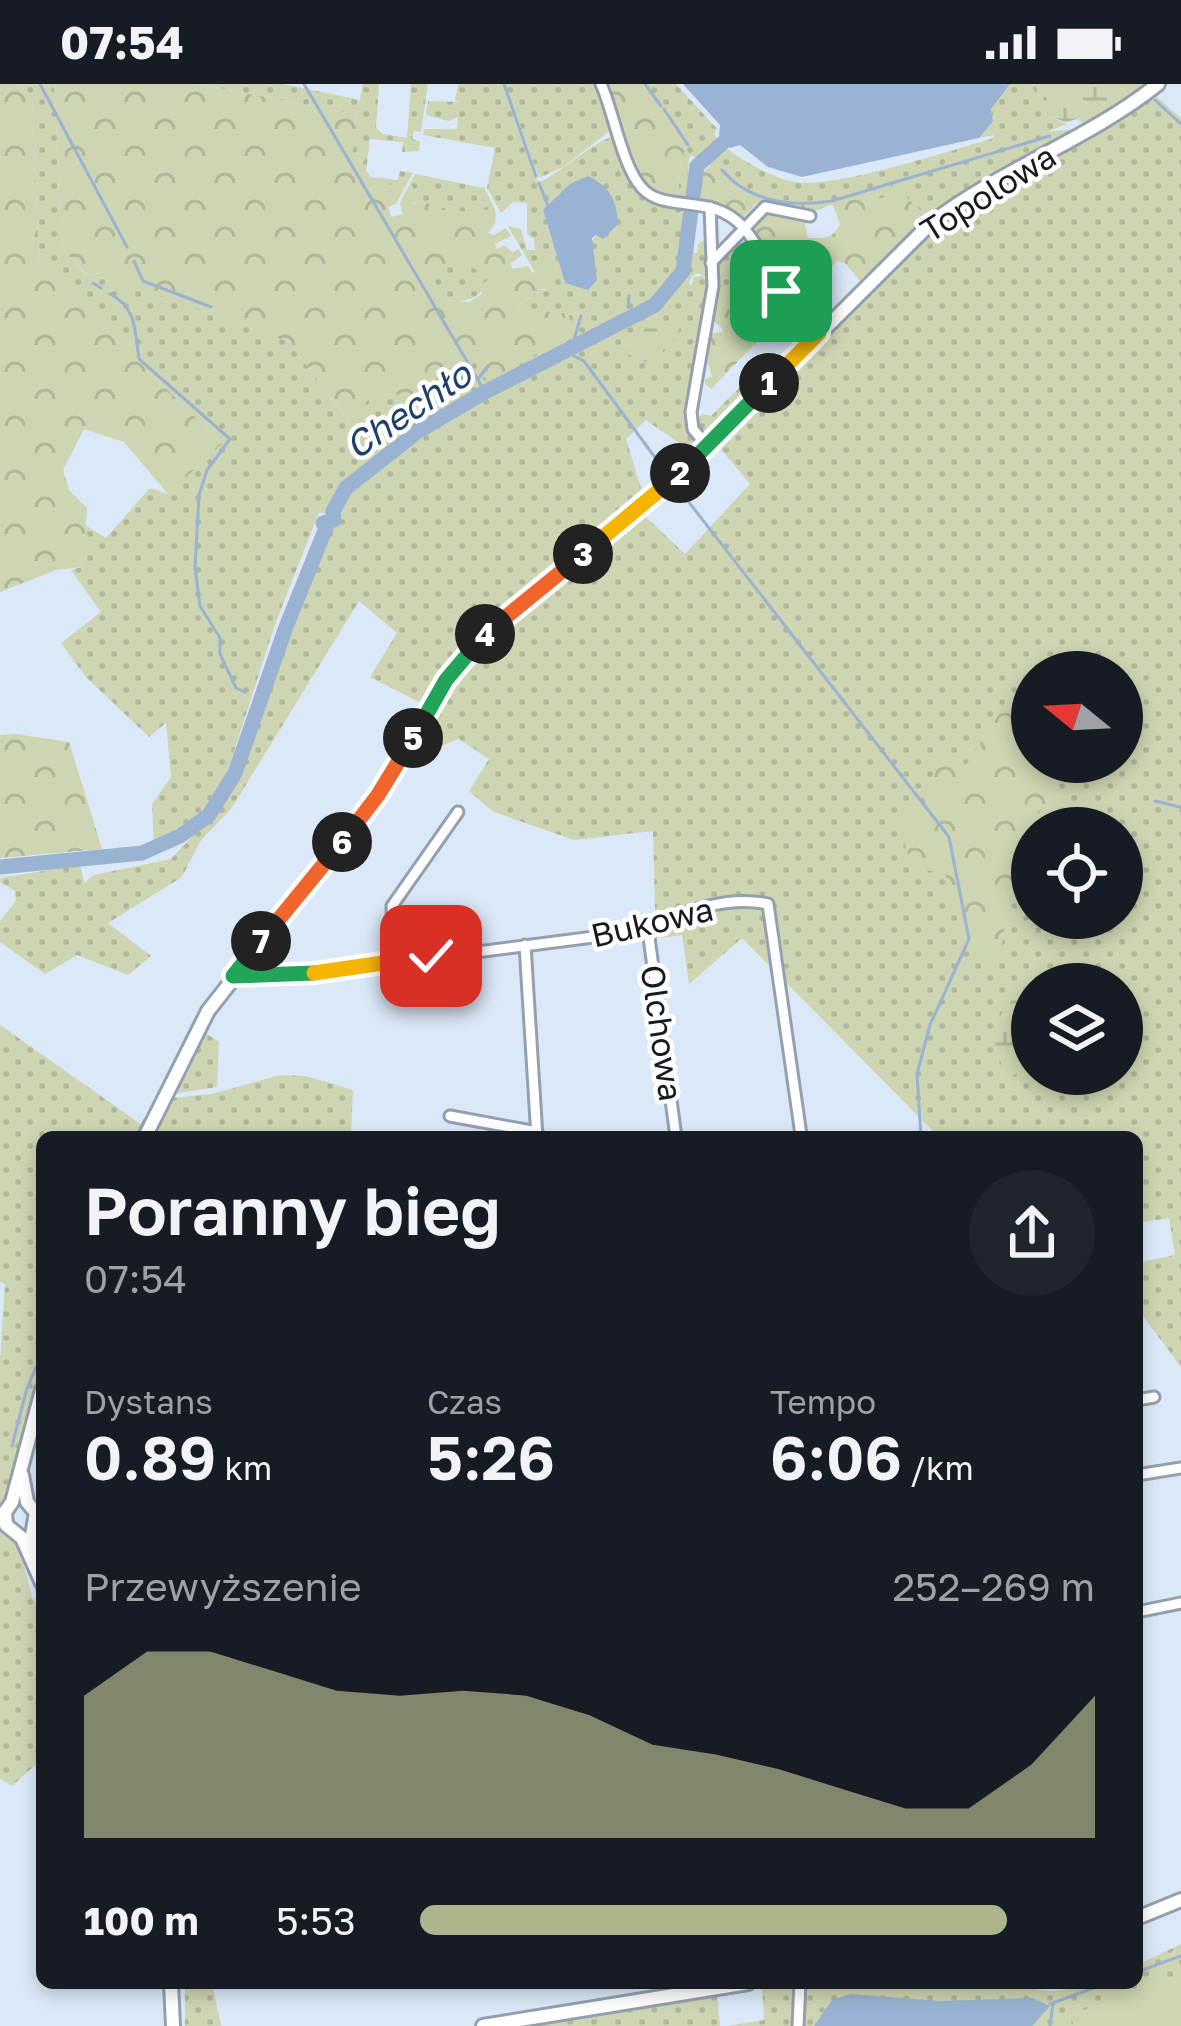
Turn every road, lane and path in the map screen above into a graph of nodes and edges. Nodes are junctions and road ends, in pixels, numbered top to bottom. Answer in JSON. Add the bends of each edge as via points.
{"nodes":[{"id":1,"x":602,"y":84,"type":"edge"},
{"id":2,"x":1158,"y":84,"type":"edge"},
{"id":3,"x":710,"y":207,"type":"junction"},
{"id":4,"x":810,"y":216,"type":"dead end"},
{"id":5,"x":745,"y":230,"type":"junction"},
{"id":6,"x":711,"y":262,"type":"junction"},
{"id":7,"x":819,"y":333,"type":"junction"},
{"id":8,"x":701,"y":412,"type":"dead end"},
{"id":9,"x":691,"y":423,"type":"junction"},
{"id":10,"x":703,"y":441,"type":"dead end"},
{"id":11,"x":458,"y":812,"type":"dead end"},
{"id":12,"x":648,"y":930,"type":"junction"},
{"id":13,"x":525,"y":945,"type":"junction"},
{"id":14,"x":394,"y":960,"type":"junction"},
{"id":15,"x":233,"y":976,"type":"junction"},
{"id":16,"x":450,"y":1116,"type":"dead end"},
{"id":17,"x":148,"y":1131,"type":"edge"},
{"id":18,"x":519,"y":1131,"type":"edge"},
{"id":19,"x":537,"y":1131,"type":"edge"},
{"id":20,"x":675,"y":1131,"type":"edge"},
{"id":21,"x":800,"y":1131,"type":"edge"},
{"id":22,"x":1154,"y":1397,"type":"dead end"},
{"id":23,"x":1143,"y":1399,"type":"edge"},
{"id":24,"x":36,"y":1410,"type":"edge"},
{"id":25,"x":1181,"y":1468,"type":"edge"},
{"id":26,"x":1143,"y":1473,"type":"edge"},
{"id":27,"x":9,"y":1516,"type":"edge"},
{"id":28,"x":32,"y":1527,"type":"junction"},
{"id":29,"x":36,"y":1565,"type":"joint"},
{"id":30,"x":1181,"y":1603,"type":"edge"},
{"id":31,"x":1143,"y":1611,"type":"edge"},
{"id":32,"x":1179,"y":1902,"type":"edge"},
{"id":33,"x":1143,"y":1916,"type":"edge"},
{"id":34,"x":171,"y":1989,"type":"edge"},
{"id":35,"x":711,"y":1989,"type":"edge"},
{"id":36,"x":800,"y":1989,"type":"edge"},
{"id":37,"x":170,"y":2026,"type":"edge"},
{"id":38,"x":483,"y":2026,"type":"edge"},
{"id":39,"x":798,"y":2026,"type":"edge"}],
"edges":[{"from":1,"to":3,"type":"street","via":[[636,181],[656,199]]},
{"from":2,"to":7,"type":"street","name":"Topolowa","via":[[938,218]]},
{"from":3,"to":5,"type":"street"},
{"from":3,"to":6,"type":"street"},
{"from":4,"to":5,"type":"street","via":[[765,208]]},
{"from":5,"to":6,"type":"street"},
{"from":5,"to":7,"type":"street","via":[[789,303]]},
{"from":6,"to":9,"type":"street"},
{"from":7,"to":15,"type":"street","name":"Topolowa","via":[[677,476],[465,654],[378,795]]},
{"from":8,"to":9,"type":"street"},
{"from":9,"to":10,"type":"street"},
{"from":11,"to":14,"type":"street","via":[[392,906]]},
{"from":12,"to":13,"type":"street","name":"Bukowa"},
{"from":12,"to":20,"type":"street","name":"Olchowa"},
{"from":12,"to":21,"type":"street","name":"Bukowa","via":[[688,910],[768,904]]},
{"from":13,"to":14,"type":"street","name":"Bukowa"},
{"from":13,"to":19,"type":"street"},
{"from":14,"to":15,"type":"street","name":"Bukowa"},
{"from":15,"to":17,"type":"street","name":"Topolowa","via":[[197,1029]]},
{"from":16,"to":18,"type":"street"},
{"from":22,"to":23,"type":"street"},
{"from":24,"to":27,"type":"street"},
{"from":25,"to":26,"type":"street"},
{"from":27,"to":28,"type":"street"},
{"from":27,"to":28,"type":"street","via":[[36,1513]]},
{"from":27,"to":29,"type":"street"},
{"from":28,"to":29,"type":"street"},
{"from":30,"to":31,"type":"street"},
{"from":32,"to":33,"type":"street"},
{"from":34,"to":37,"type":"street"},
{"from":35,"to":38,"type":"street"},
{"from":36,"to":39,"type":"street"}]}
